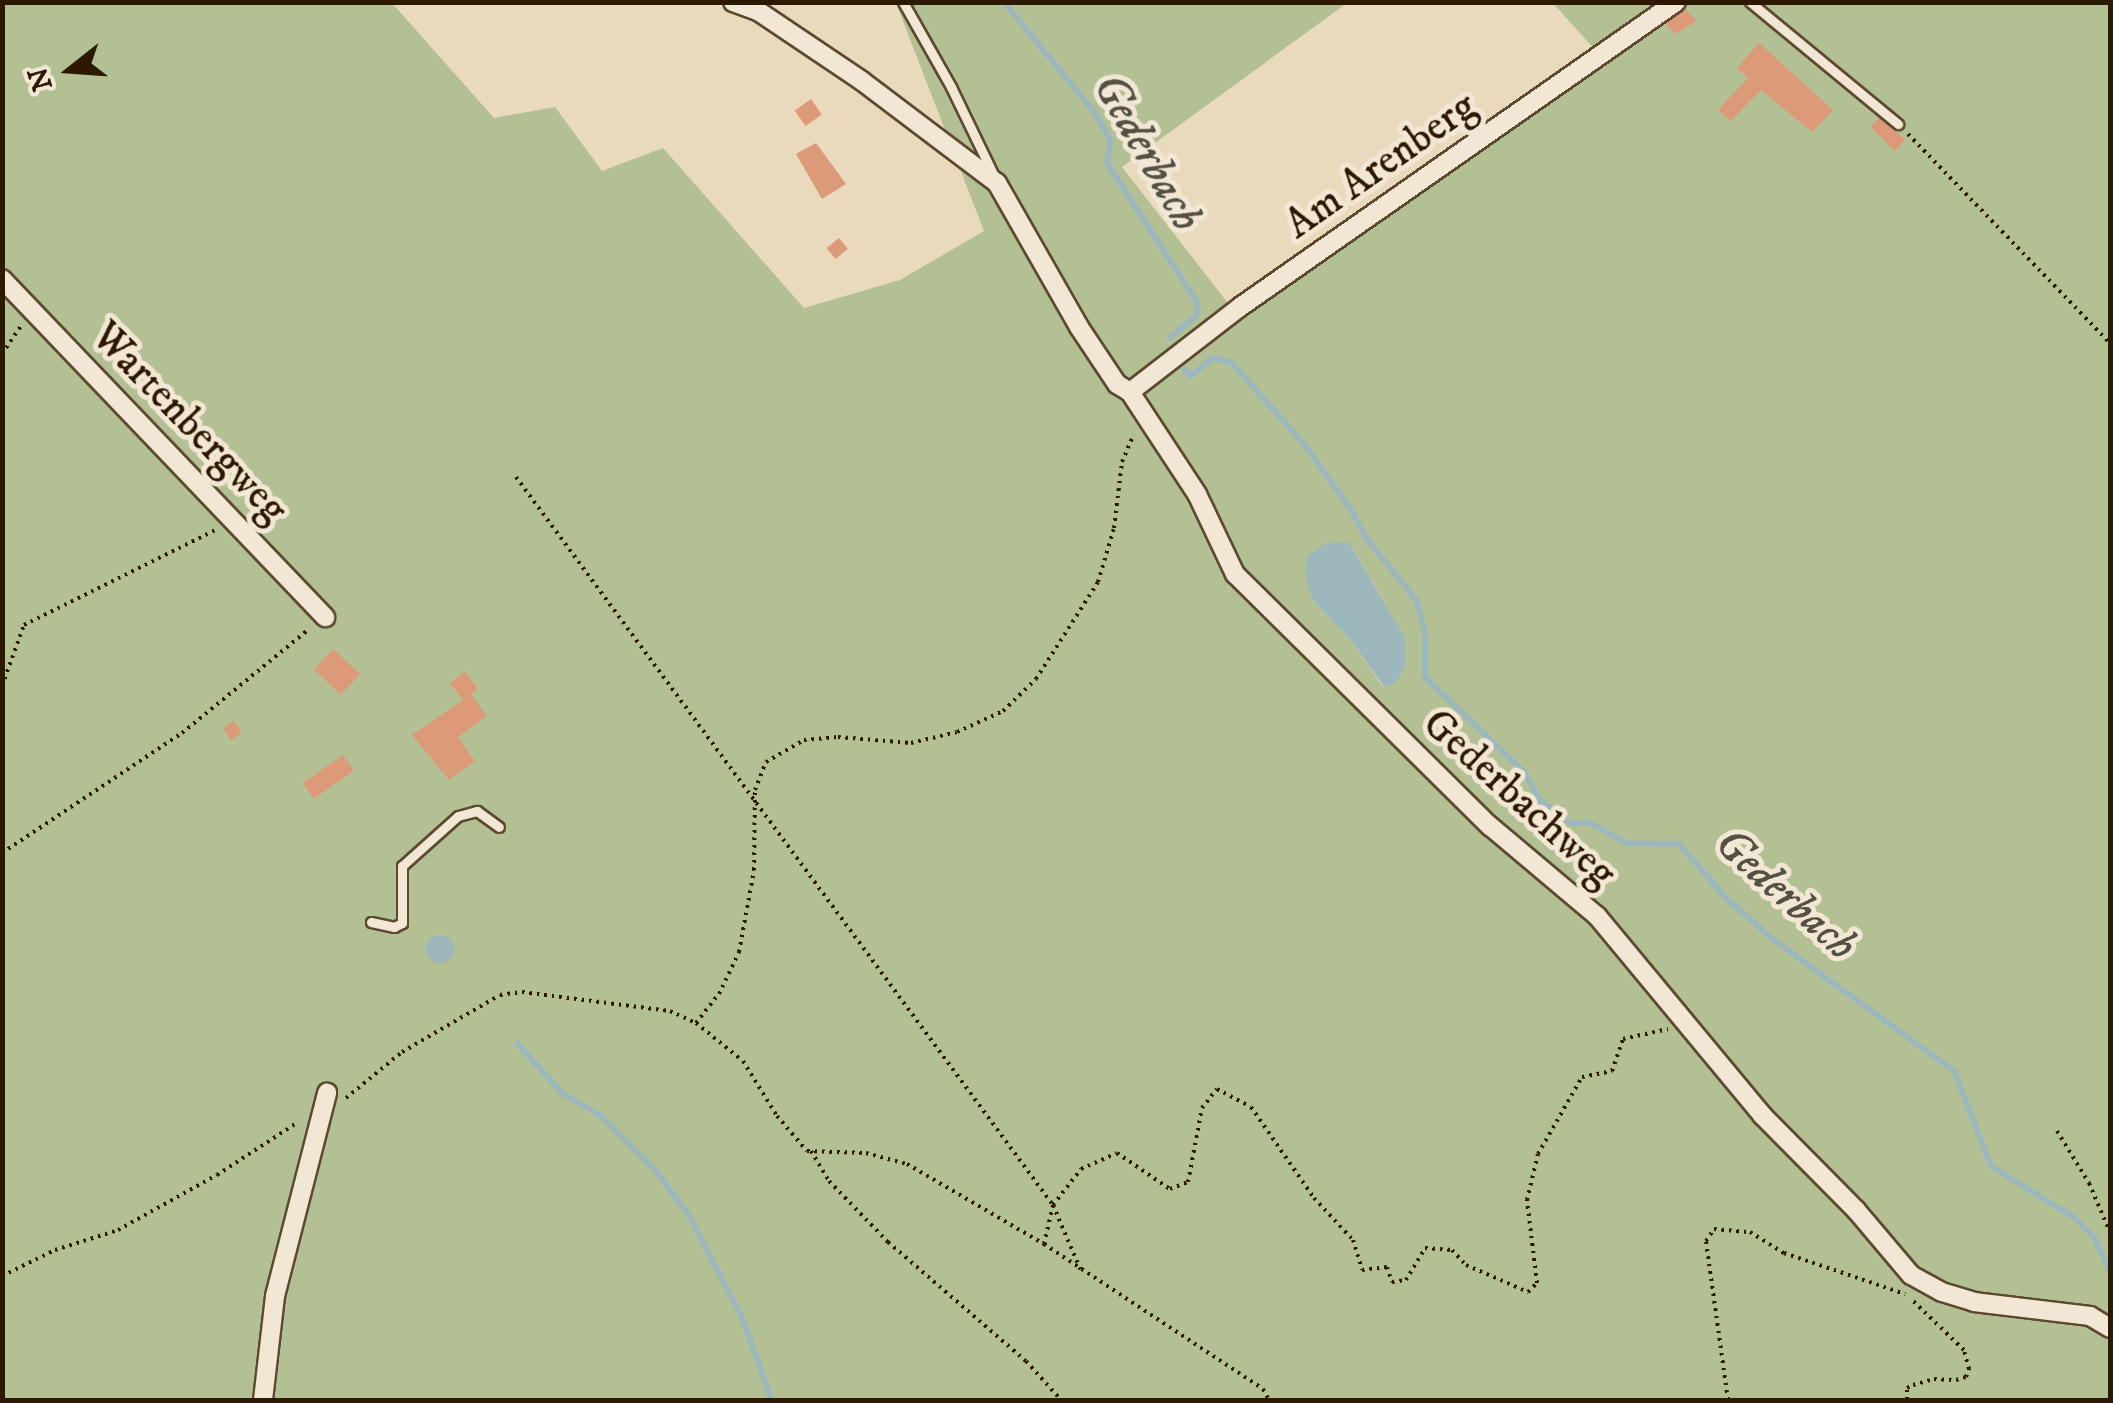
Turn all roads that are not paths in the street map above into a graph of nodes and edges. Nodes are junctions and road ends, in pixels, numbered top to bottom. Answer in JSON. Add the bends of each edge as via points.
{"nodes":[{"id":1,"x":733,"y":2,"type":"edge"},
{"id":2,"x":903,"y":2,"type":"edge"},
{"id":3,"x":1676,"y":2,"type":"edge"},
{"id":4,"x":1750,"y":2,"type":"edge"},
{"id":5,"x":1898,"y":124,"type":"road end"},
{"id":6,"x":997,"y":183,"type":"junction"},
{"id":7,"x":2,"y":279,"type":"edge"},
{"id":8,"x":1130,"y":392,"type":"junction"},
{"id":9,"x":326,"y":617,"type":"road end"},
{"id":10,"x":499,"y":827,"type":"dead end"},
{"id":11,"x":371,"y":922,"type":"dead end"},
{"id":12,"x":326,"y":1102,"type":"road end"},
{"id":13,"x":2110,"y":1328,"type":"edge"},
{"id":14,"x":263,"y":1400,"type":"edge"}],
"edges":[{"from":1,"to":6,"type":"street","name":"Gederbachweg","via":[[862,81]]},
{"from":2,"to":6,"type":"lane","name":"Gederbachweg"},
{"from":3,"to":8,"type":"street","name":"Am Arenberg","via":[[1240,307]]},
{"from":4,"to":5,"type":"lane"},
{"from":6,"to":8,"type":"street","name":"Gederbachweg","via":[[1078,327],[1117,384]]},
{"from":7,"to":9,"type":"street","name":"Wartenbergweg"},
{"from":8,"to":13,"type":"street","name":"Gederbachweg","via":[[1197,494],[1235,574],[1490,826],[1597,916],[1762,1115],[1911,1275],[1974,1302],[2090,1316]]},
{"from":10,"to":11,"type":"lane","via":[[477,811],[458,816],[402,866],[402,923]]},
{"from":12,"to":14,"type":"street","via":[[292,1214]]}]}
